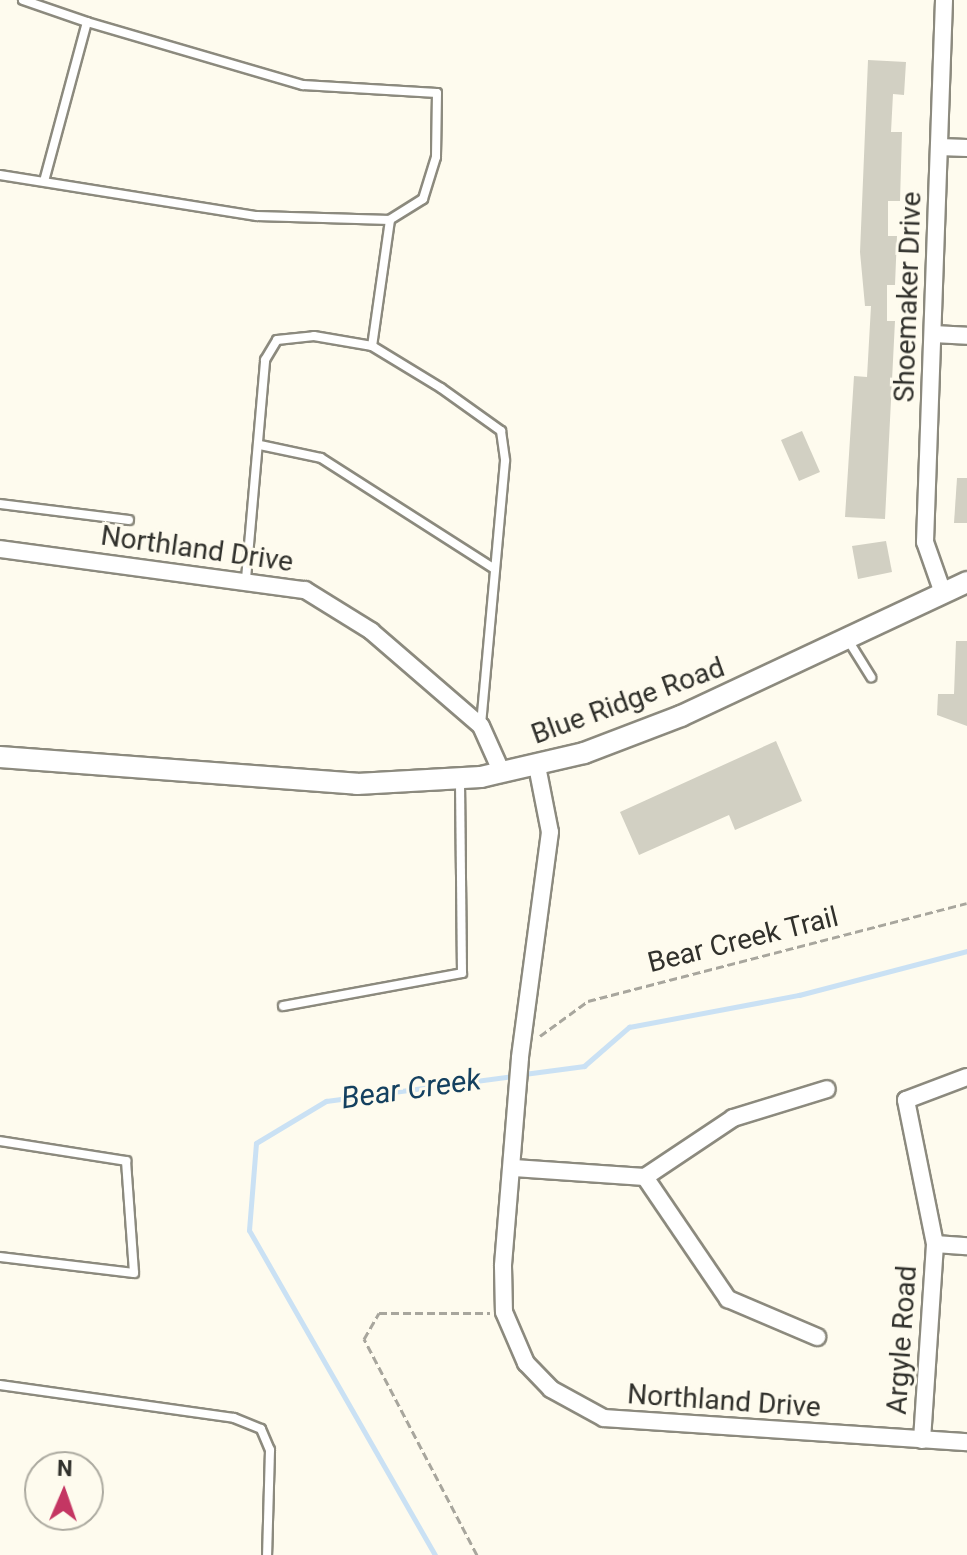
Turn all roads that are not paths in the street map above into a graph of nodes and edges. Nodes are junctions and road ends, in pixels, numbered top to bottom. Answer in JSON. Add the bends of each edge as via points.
{"nodes":[{"id":1,"x":23,"y":0,"type":"edge"},
{"id":2,"x":944,"y":0,"type":"edge"},
{"id":3,"x":87,"y":22,"type":"junction"},
{"id":4,"x":939,"y":147,"type":"junction"},
{"id":5,"x":967,"y":148,"type":"edge"},
{"id":6,"x":0,"y":175,"type":"edge"},
{"id":7,"x":44,"y":181,"type":"junction"},
{"id":8,"x":390,"y":220,"type":"junction"},
{"id":9,"x":933,"y":334,"type":"junction"},
{"id":10,"x":967,"y":336,"type":"edge"},
{"id":11,"x":372,"y":346,"type":"junction"},
{"id":12,"x":260,"y":445,"type":"junction"},
{"id":13,"x":0,"y":504,"type":"edge"},
{"id":14,"x":129,"y":520,"type":"dead end"},
{"id":15,"x":0,"y":549,"type":"edge"},
{"id":16,"x":493,"y":568,"type":"junction"},
{"id":17,"x":246,"y":579,"type":"junction"},
{"id":18,"x":967,"y":582,"type":"edge"},
{"id":19,"x":943,"y":593,"type":"junction"},
{"id":20,"x":848,"y":640,"type":"junction"},
{"id":21,"x":871,"y":677,"type":"dead end"},
{"id":22,"x":481,"y":726,"type":"junction"},
{"id":23,"x":0,"y":757,"type":"edge"},
{"id":24,"x":537,"y":766,"type":"junction"},
{"id":25,"x":502,"y":773,"type":"junction"},
{"id":26,"x":460,"y":779,"type":"junction"},
{"id":27,"x":283,"y":1006,"type":"dead end"},
{"id":28,"x":967,"y":1077,"type":"edge"},
{"id":29,"x":827,"y":1089,"type":"dead end"},
{"id":30,"x":0,"y":1141,"type":"edge"},
{"id":31,"x":514,"y":1168,"type":"junction"},
{"id":32,"x":645,"y":1177,"type":"junction"},
{"id":33,"x":935,"y":1244,"type":"junction"},
{"id":34,"x":967,"y":1246,"type":"edge"},
{"id":35,"x":0,"y":1257,"type":"edge"},
{"id":36,"x":817,"y":1337,"type":"dead end"},
{"id":37,"x":0,"y":1385,"type":"edge"},
{"id":38,"x":922,"y":1440,"type":"junction"},
{"id":39,"x":967,"y":1442,"type":"edge"},
{"id":40,"x":267,"y":1555,"type":"edge"}],
"edges":[{"from":1,"to":3,"type":"lane"},
{"from":2,"to":4,"type":"street","name":"Shoemaker Drive"},
{"from":3,"to":7,"type":"lane"},
{"from":3,"to":8,"type":"lane","via":[[303,85],[437,93],[436,157],[423,199]]},
{"from":4,"to":5,"type":"street"},
{"from":4,"to":9,"type":"street","name":"Shoemaker Drive"},
{"from":6,"to":7,"type":"lane"},
{"from":7,"to":8,"type":"lane","via":[[257,216]]},
{"from":8,"to":11,"type":"lane"},
{"from":9,"to":10,"type":"street"},
{"from":9,"to":19,"type":"street","name":"Shoemaker Drive","via":[[925,542]]},
{"from":11,"to":12,"type":"lane","via":[[314,336],[277,340],[265,360]]},
{"from":11,"to":16,"type":"lane","via":[[501,431]]},
{"from":12,"to":16,"type":"lane","via":[[321,458]]},
{"from":12,"to":17,"type":"lane"},
{"from":13,"to":14,"type":"lane"},
{"from":15,"to":17,"type":"street","name":"Northland Drive"},
{"from":16,"to":22,"type":"lane"},
{"from":17,"to":22,"type":"street","name":"Northland Drive","via":[[305,590],[358,623]]},
{"from":18,"to":19,"type":"street","name":"Blue Ridge Road"},
{"from":19,"to":20,"type":"street","name":"Blue Ridge Road"},
{"from":20,"to":21,"type":"lane"},
{"from":20,"to":24,"type":"street","name":"Blue Ridge Road","via":[[681,716]]},
{"from":22,"to":25,"type":"street","name":"Northland Drive"},
{"from":23,"to":26,"type":"street","name":"Blue Ridge Road","via":[[357,784]]},
{"from":24,"to":25,"type":"street","name":"Blue Ridge Road"},
{"from":24,"to":31,"type":"street","name":"Northland Drive","via":[[550,832],[520,1058]]},
{"from":25,"to":26,"type":"street","name":"Blue Ridge Road"},
{"from":26,"to":27,"type":"lane","via":[[462,973]]},
{"from":28,"to":33,"type":"street","name":"Argyle Road","via":[[906,1100]]},
{"from":29,"to":32,"type":"street","via":[[733,1118]]},
{"from":30,"to":35,"type":"lane","via":[[126,1161],[134,1273]]},
{"from":31,"to":32,"type":"street"},
{"from":31,"to":38,"type":"street","name":"Northland Drive","via":[[504,1312],[526,1363],[551,1389],[604,1418]]},
{"from":32,"to":36,"type":"street","via":[[728,1299]]},
{"from":33,"to":34,"type":"street"},
{"from":33,"to":38,"type":"street","name":"Argyle Road"},
{"from":37,"to":40,"type":"lane","via":[[234,1418],[261,1429],[270,1450]]},
{"from":38,"to":39,"type":"street","name":"Northland Drive"}]}
